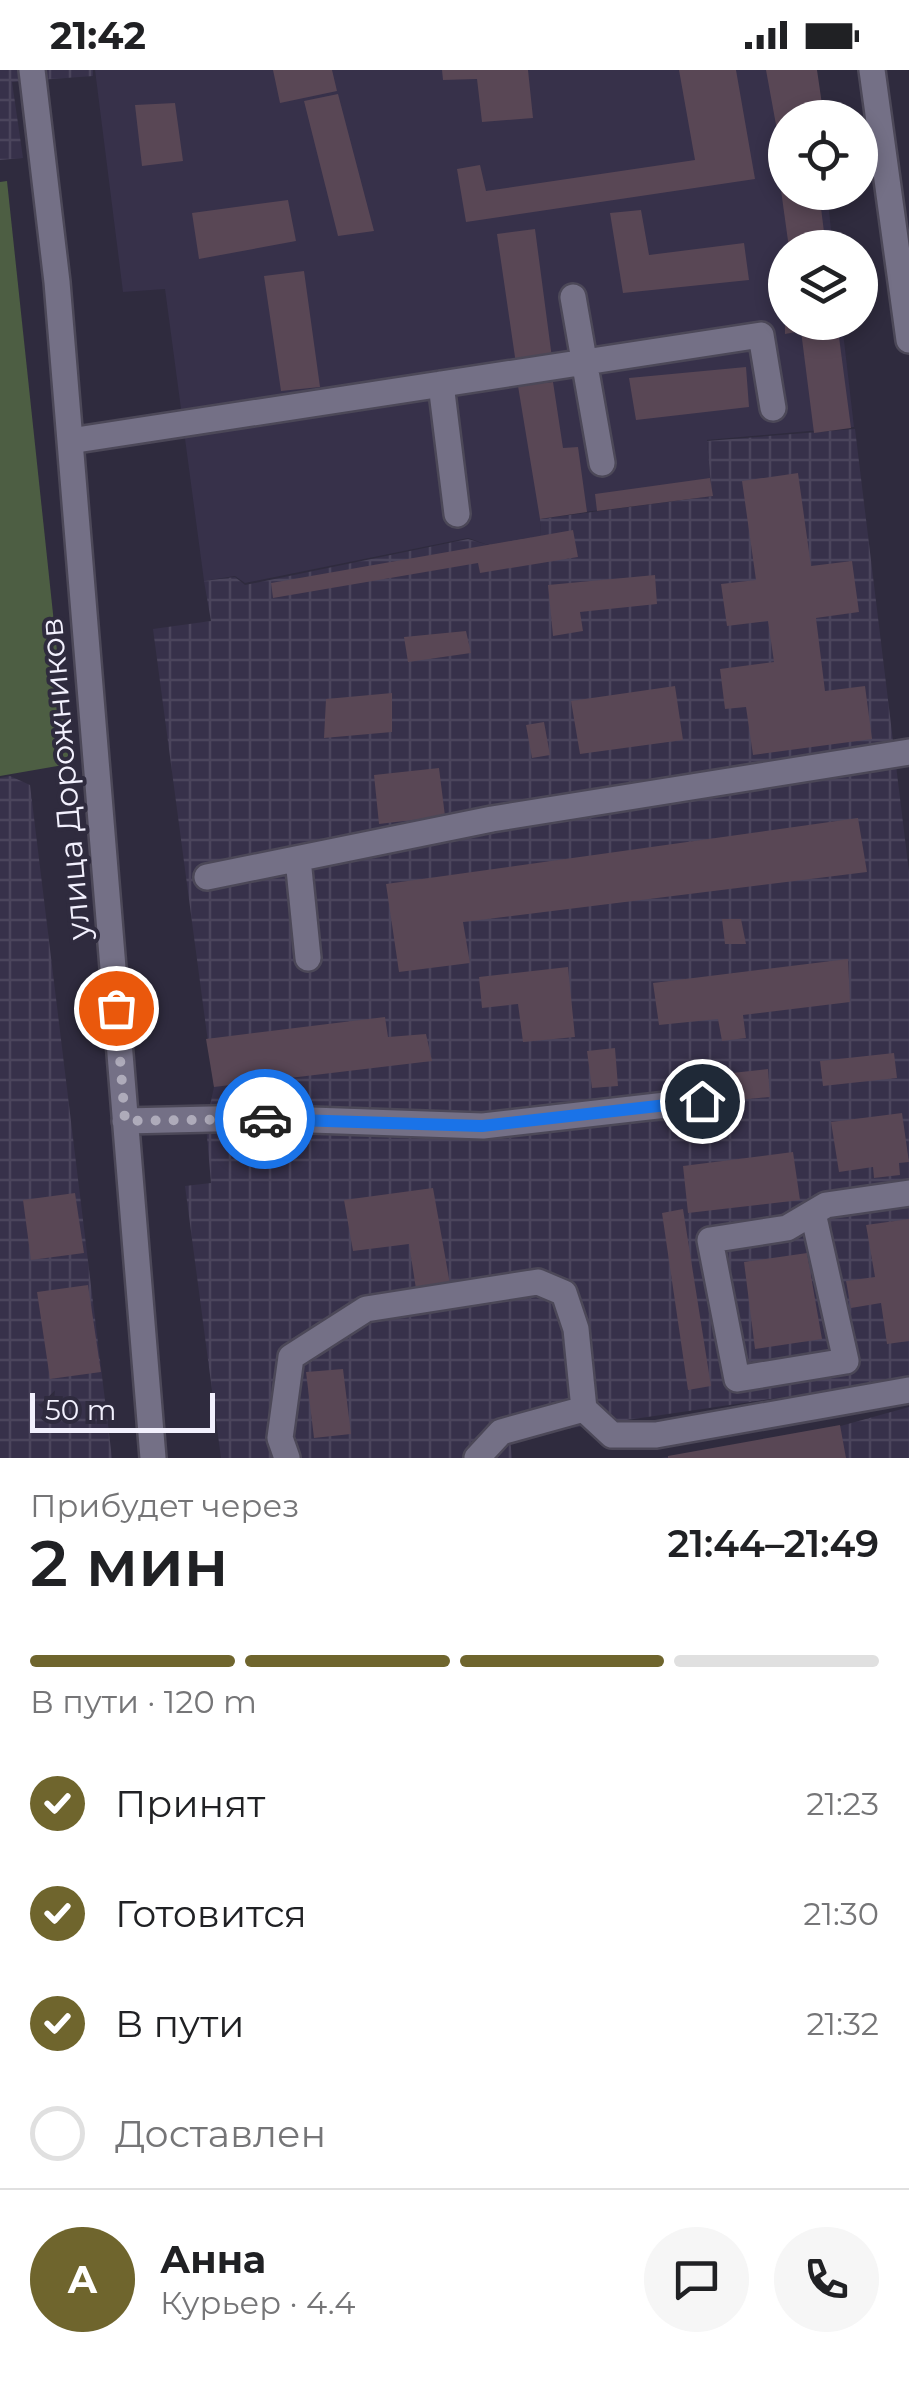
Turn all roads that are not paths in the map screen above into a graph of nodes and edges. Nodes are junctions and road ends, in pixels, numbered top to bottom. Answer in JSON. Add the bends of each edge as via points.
{"nodes":[{"id":1,"x":872,"y":70,"type":"edge"},
{"id":2,"x":35,"y":82,"type":"edge"},
{"id":3,"x":574,"y":297,"type":"dead end"},
{"id":4,"x":909,"y":340,"type":"edge"},
{"id":5,"x":584,"y":362,"type":"junction"},
{"id":6,"x":441,"y":384,"type":"junction"},
{"id":7,"x":773,"y":408,"type":"dead end"},
{"id":8,"x":70,"y":440,"type":"junction"},
{"id":9,"x":602,"y":463,"type":"dead end"},
{"id":10,"x":457,"y":514,"type":"dead end"},
{"id":11,"x":909,"y":752,"type":"edge"},
{"id":12,"x":298,"y":859,"type":"junction"},
{"id":13,"x":207,"y":878,"type":"dead end"},
{"id":14,"x":308,"y":958,"type":"dead end"},
{"id":15,"x":702,"y":1101,"type":"dead end"},
{"id":16,"x":125,"y":1121,"type":"junction"},
{"id":17,"x":909,"y":1193,"type":"edge"},
{"id":18,"x":813,"y":1213,"type":"junction"},
{"id":19,"x":909,"y":1390,"type":"edge"},
{"id":20,"x":584,"y":1409,"type":"junction"},
{"id":21,"x":153,"y":1458,"type":"edge"},
{"id":22,"x":287,"y":1458,"type":"edge"},
{"id":23,"x":477,"y":1458,"type":"edge"}],
"edges":[{"from":1,"to":4,"type":"street"},
{"from":2,"to":8,"type":"street","name":"улица Дорожников"},
{"from":3,"to":5,"type":"street"},
{"from":5,"to":6,"type":"street"},
{"from":5,"to":7,"type":"street","via":[[761,335]]},
{"from":5,"to":9,"type":"street"},
{"from":6,"to":8,"type":"street"},
{"from":6,"to":10,"type":"street"},
{"from":8,"to":16,"type":"street","name":"улица Дорожников"},
{"from":11,"to":12,"type":"street","via":[[492,819]]},
{"from":12,"to":13,"type":"street"},
{"from":12,"to":14,"type":"street"},
{"from":15,"to":16,"type":"street","via":[[482,1126]]},
{"from":16,"to":21,"type":"street","name":"улица Дорожников"},
{"from":17,"to":18,"type":"street","via":[[826,1205]]},
{"from":18,"to":18,"type":"street","via":[[787,1228],[710,1240],[737,1379],[846,1361]]},
{"from":19,"to":20,"type":"street","via":[[656,1435],[612,1435]]},
{"from":20,"to":22,"type":"street","via":[[576,1329],[564,1293],[538,1282],[460,1292],[366,1308],[292,1358],[280,1438]]},
{"from":20,"to":23,"type":"street","via":[[501,1432]]}]}
